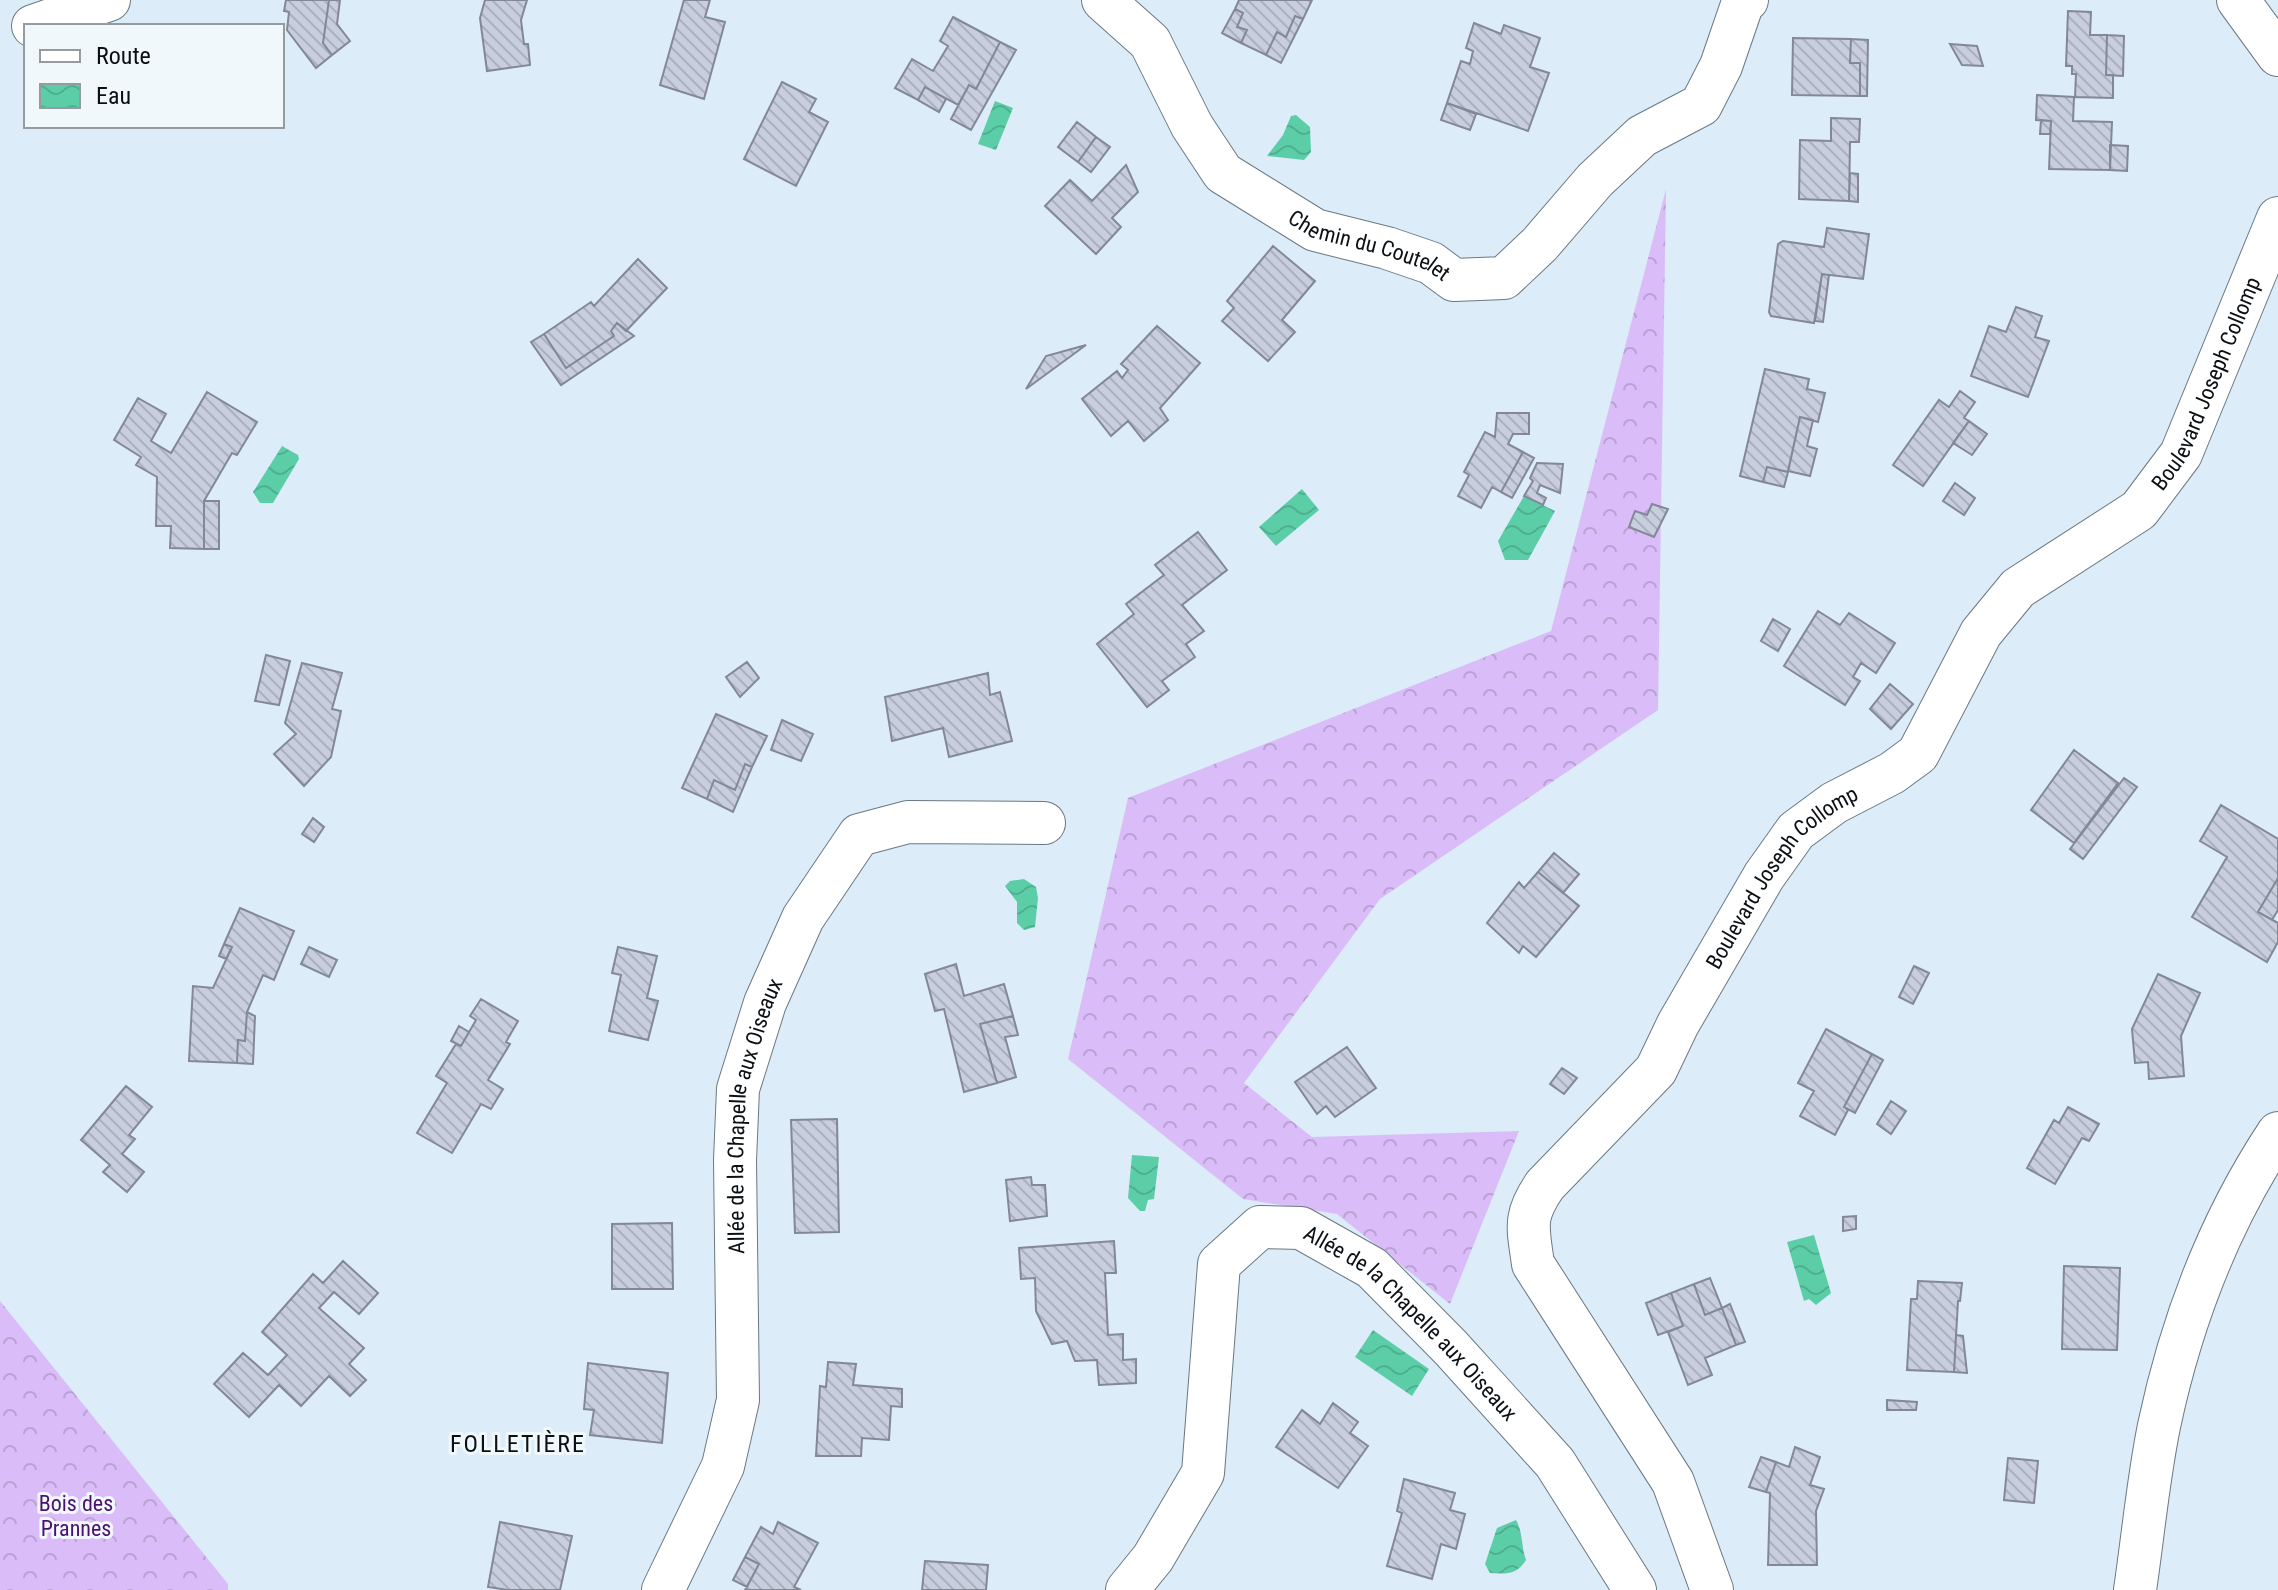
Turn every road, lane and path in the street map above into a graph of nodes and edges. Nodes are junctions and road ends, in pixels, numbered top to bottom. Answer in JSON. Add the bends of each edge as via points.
{"nodes":[{"id":1,"x":109,"y":0,"type":"edge"},
{"id":2,"x":1103,"y":0,"type":"edge"},
{"id":3,"x":1747,"y":0,"type":"edge"},
{"id":4,"x":2238,"y":0,"type":"edge"},
{"id":5,"x":39,"y":24,"type":"edge"},
{"id":6,"x":24,"y":29,"type":"edge"},
{"id":7,"x":0,"y":37,"type":"edge"},
{"id":8,"x":2278,"y":55,"type":"edge"},
{"id":9,"x":2278,"y":218,"type":"edge"},
{"id":10,"x":1044,"y":823,"type":"dead end"},
{"id":11,"x":2278,"y":1133,"type":"edge"},
{"id":12,"x":663,"y":1590,"type":"edge"},
{"id":13,"x":1127,"y":1590,"type":"edge"},
{"id":14,"x":1635,"y":1590,"type":"edge"},
{"id":15,"x":1712,"y":1590,"type":"edge"},
{"id":16,"x":2135,"y":1590,"type":"edge"}],
"edges":[{"from":1,"to":5,"type":"street"},
{"from":2,"to":3,"type":"street","name":"Chemin du Coutelet","via":[[1150,42],[1192,126],[1223,173],[1315,230],[1431,263],[1454,280],[1504,278],[1642,136],[1701,105]]},
{"from":4,"to":8,"type":"street"},
{"from":6,"to":7,"type":"street"},
{"from":9,"to":15,"type":"street","name":"Boulevard Joseph Collomp","via":[[2181,454],[2139,510],[2018,588],[1981,633],[1918,754],[1796,831],[1764,876],[1656,1070],[1530,1207],[1533,1264],[1673,1482]]},
{"from":10,"to":12,"type":"street","name":"Allée de la Chapelle aux Oiseaux","via":[[908,822],[859,835],[803,918],[765,1003],[738,1089],[738,1400],[723,1466]]},
{"from":11,"to":16,"type":"street","via":[[2206,1266],[2181,1342],[2159,1428]]},
{"from":13,"to":14,"type":"street","name":"Allée de la Chapelle aux Oiseaux","via":[[1153,1558],[1203,1473],[1219,1264],[1260,1227],[1301,1228],[1372,1268],[1555,1463]]}]}
